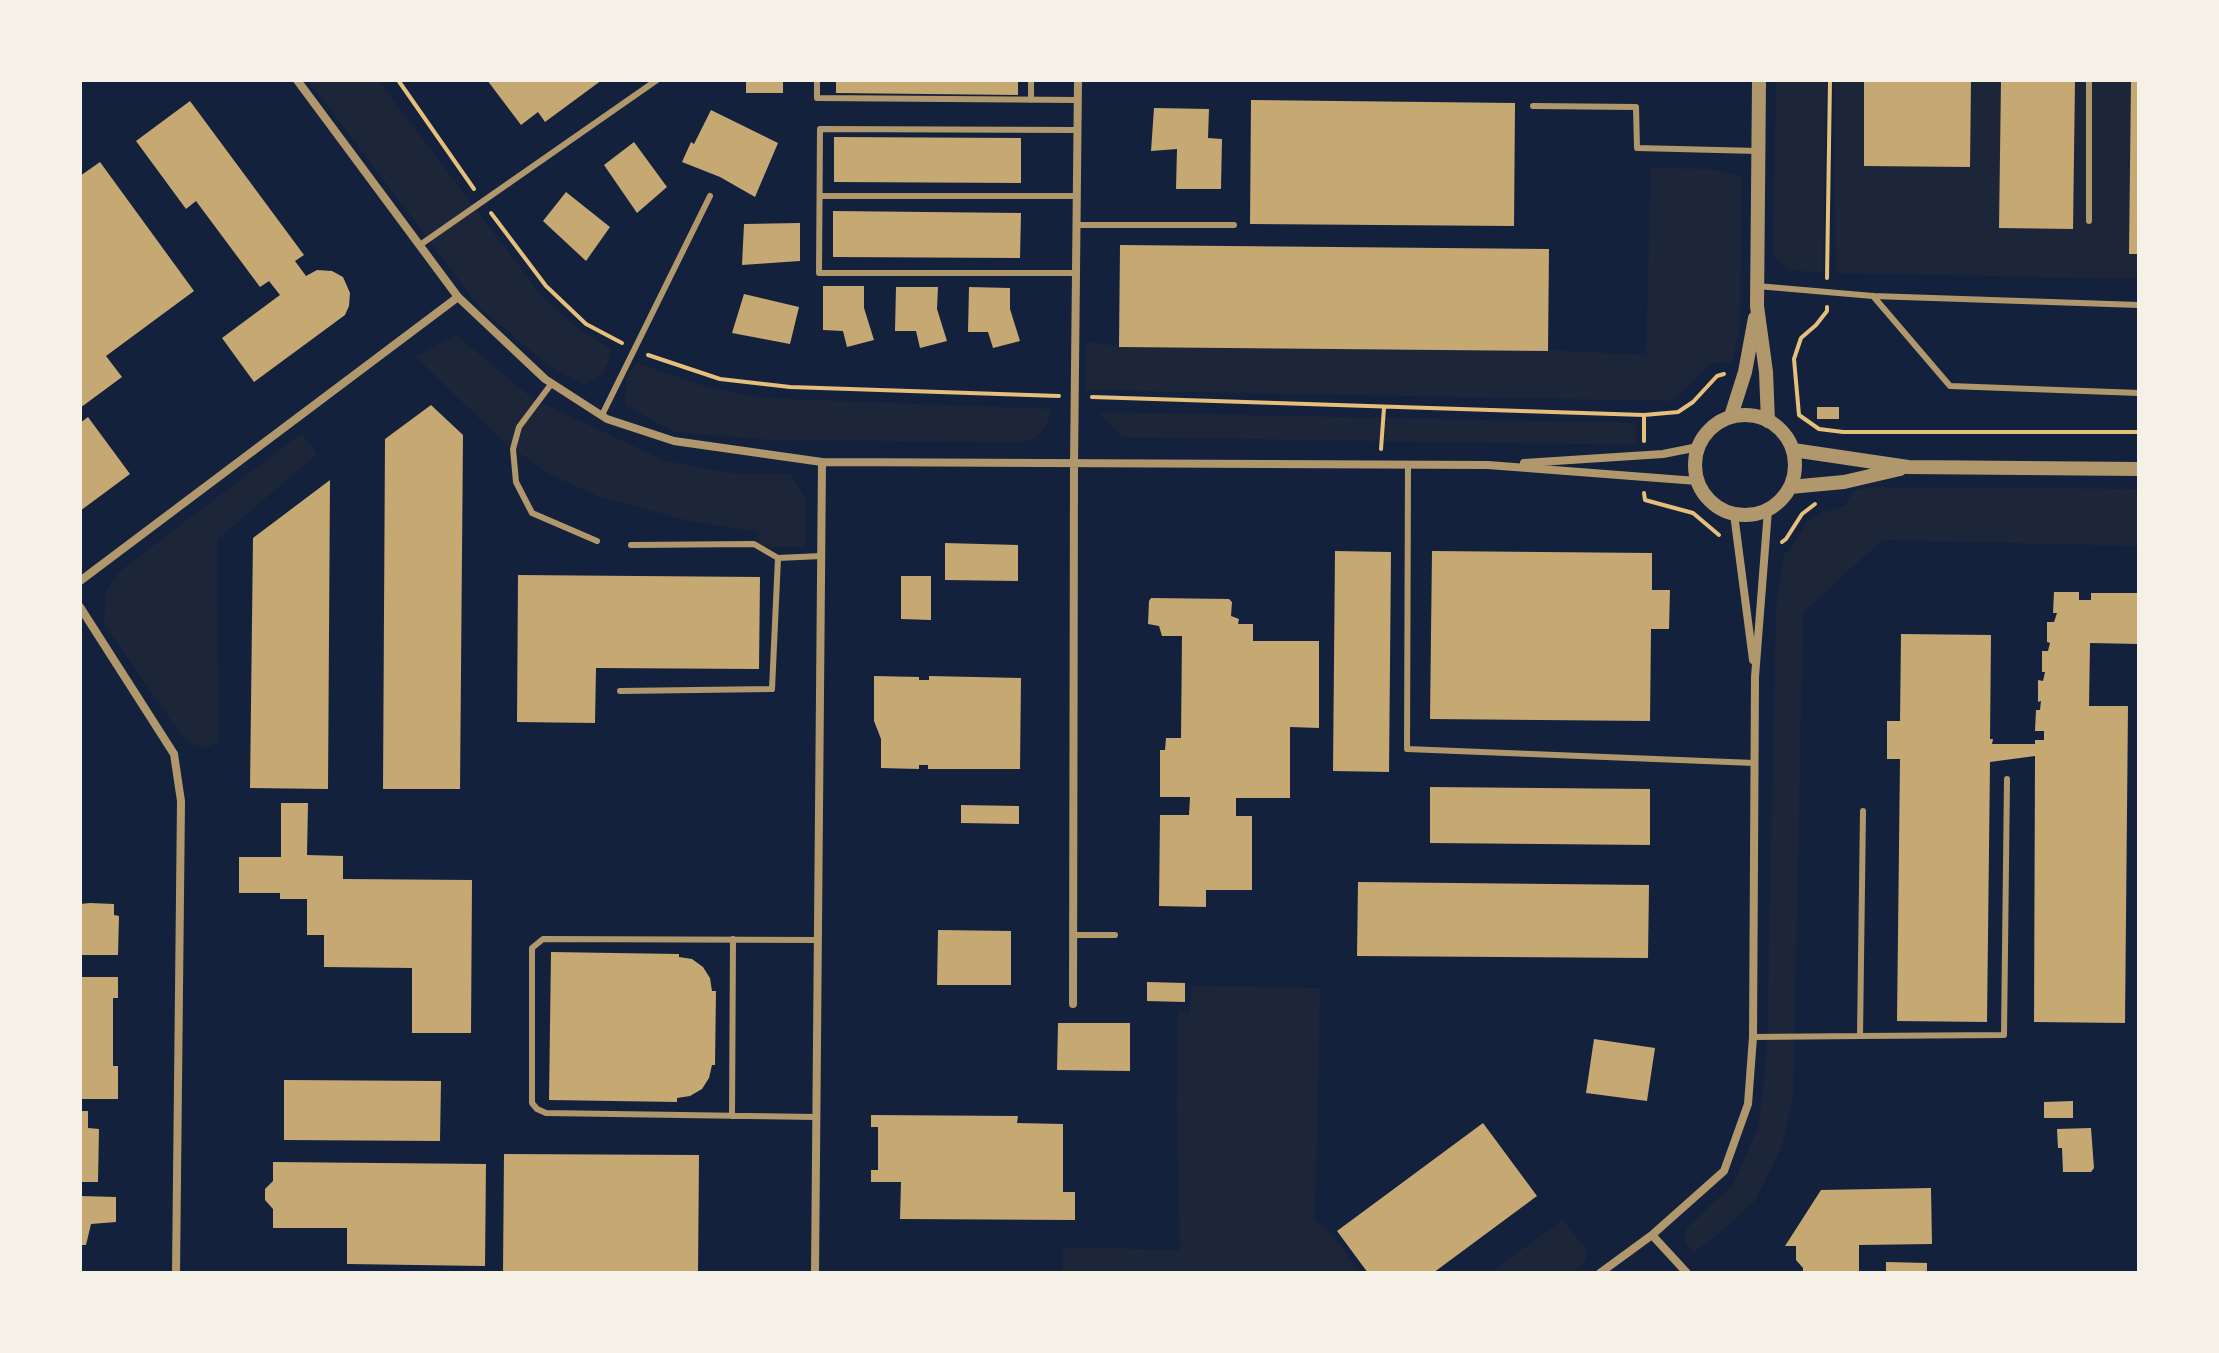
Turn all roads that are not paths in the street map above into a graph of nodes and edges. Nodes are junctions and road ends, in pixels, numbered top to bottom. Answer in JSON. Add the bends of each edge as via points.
{"nodes":[{"id":1,"x":297,"y":80,"type":"edge"},
{"id":2,"x":657,"y":80,"type":"edge"},
{"id":3,"x":817,"y":80,"type":"edge"},
{"id":4,"x":1031,"y":80,"type":"edge"},
{"id":5,"x":1078,"y":80,"type":"edge"},
{"id":6,"x":1759,"y":80,"type":"edge"},
{"id":7,"x":2089,"y":80,"type":"edge"},
{"id":8,"x":1031,"y":100,"type":"junction"},
{"id":9,"x":1077,"y":100,"type":"junction"},
{"id":10,"x":1533,"y":106,"type":"dead end"},
{"id":11,"x":1077,"y":130,"type":"junction"},
{"id":12,"x":1759,"y":151,"type":"junction"},
{"id":13,"x":710,"y":196,"type":"dead end"},
{"id":14,"x":820,"y":196,"type":"junction"},
{"id":15,"x":1077,"y":196,"type":"junction"},
{"id":16,"x":2089,"y":221,"type":"dead end"},
{"id":17,"x":1077,"y":225,"type":"junction"},
{"id":18,"x":1234,"y":225,"type":"dead end"},
{"id":19,"x":420,"y":245,"type":"junction"},
{"id":20,"x":1076,"y":273,"type":"junction"},
{"id":21,"x":1757,"y":286,"type":"junction"},
{"id":22,"x":1873,"y":296,"type":"junction"},
{"id":23,"x":458,"y":297,"type":"junction"},
{"id":24,"x":2139,"y":305,"type":"edge"},
{"id":25,"x":1757,"y":306,"type":"junction"},
{"id":26,"x":552,"y":383,"type":"junction"},
{"id":27,"x":2139,"y":393,"type":"edge"},
{"id":28,"x":602,"y":415,"type":"junction"},
{"id":29,"x":1731,"y":416,"type":"junction"},
{"id":30,"x":1768,"y":421,"type":"junction"},
{"id":31,"x":1698,"y":447,"type":"junction"},
{"id":32,"x":1793,"y":450,"type":"junction"},
{"id":33,"x":822,"y":462,"type":"junction"},
{"id":34,"x":1074,"y":464,"type":"junction"},
{"id":35,"x":1408,"y":465,"type":"junction"},
{"id":36,"x":1488,"y":465,"type":"junction"},
{"id":37,"x":1908,"y":467,"type":"junction"},
{"id":38,"x":2139,"y":469,"type":"edge"},
{"id":39,"x":1697,"y":481,"type":"junction"},
{"id":40,"x":1790,"y":487,"type":"junction"},
{"id":41,"x":1768,"y":510,"type":"junction"},
{"id":42,"x":1734,"y":514,"type":"junction"},
{"id":43,"x":597,"y":541,"type":"dead end"},
{"id":44,"x":631,"y":545,"type":"dead end"},
{"id":45,"x":821,"y":556,"type":"junction"},
{"id":46,"x":778,"y":558,"type":"junction"},
{"id":47,"x":80,"y":581,"type":"edge"},
{"id":48,"x":80,"y":607,"type":"edge"},
{"id":49,"x":1755,"y":677,"type":"junction"},
{"id":50,"x":620,"y":691,"type":"dead end"},
{"id":51,"x":1754,"y":763,"type":"junction"},
{"id":52,"x":2007,"y":779,"type":"dead end"},
{"id":53,"x":1863,"y":811,"type":"dead end"},
{"id":54,"x":1075,"y":935,"type":"junction"},
{"id":55,"x":1115,"y":935,"type":"dead end"},
{"id":56,"x":733,"y":939,"type":"junction"},
{"id":57,"x":818,"y":940,"type":"junction"},
{"id":58,"x":1073,"y":1004,"type":"dead end"},
{"id":59,"x":1860,"y":1036,"type":"junction"},
{"id":60,"x":1753,"y":1037,"type":"junction"},
{"id":61,"x":732,"y":1116,"type":"junction"},
{"id":62,"x":816,"y":1117,"type":"junction"},
{"id":63,"x":1652,"y":1235,"type":"junction"},
{"id":64,"x":176,"y":1273,"type":"edge"},
{"id":65,"x":815,"y":1273,"type":"edge"},
{"id":66,"x":1600,"y":1273,"type":"edge"},
{"id":67,"x":1687,"y":1273,"type":"edge"}],
"edges":[{"from":1,"to":19,"type":"street"},
{"from":2,"to":19,"type":"lane"},
{"from":3,"to":8,"type":"lane","via":[[817,98]]},
{"from":4,"to":8,"type":"lane"},
{"from":5,"to":9,"type":"street"},
{"from":6,"to":12,"type":"street"},
{"from":7,"to":16,"type":"lane"},
{"from":8,"to":9,"type":"lane"},
{"from":9,"to":11,"type":"street"},
{"from":10,"to":12,"type":"lane","via":[[1636,107],[1637,148]]},
{"from":11,"to":14,"type":"lane","via":[[820,129]]},
{"from":11,"to":15,"type":"street"},
{"from":12,"to":21,"type":"street"},
{"from":13,"to":28,"type":"lane"},
{"from":14,"to":15,"type":"lane"},
{"from":14,"to":20,"type":"lane","via":[[819,273]]},
{"from":15,"to":17,"type":"street"},
{"from":17,"to":18,"type":"lane"},
{"from":17,"to":20,"type":"street"},
{"from":19,"to":23,"type":"street"},
{"from":20,"to":34,"type":"street"},
{"from":21,"to":22,"type":"lane"},
{"from":21,"to":25,"type":"street"},
{"from":22,"to":24,"type":"lane"},
{"from":22,"to":27,"type":"lane","via":[[1950,386]]},
{"from":23,"to":26,"type":"street"},
{"from":23,"to":47,"type":"street"},
{"from":25,"to":29,"type":"street"},
{"from":25,"to":30,"type":"street"},
{"from":26,"to":28,"type":"street"},
{"from":26,"to":43,"type":"lane","via":[[519,427],[513,449],[516,482],[532,513]]},
{"from":28,"to":33,"type":"street","via":[[674,441]]},
{"from":29,"to":30,"type":"street"},
{"from":29,"to":31,"type":"street","via":[[1711,428]]},
{"from":30,"to":32,"type":"street"},
{"from":31,"to":36,"type":"street"},
{"from":31,"to":39,"type":"street"},
{"from":32,"to":37,"type":"street"},
{"from":32,"to":40,"type":"street"},
{"from":33,"to":34,"type":"street"},
{"from":33,"to":45,"type":"street"},
{"from":34,"to":35,"type":"street"},
{"from":34,"to":54,"type":"street"},
{"from":35,"to":36,"type":"street"},
{"from":35,"to":51,"type":"lane","via":[[1407,749]]},
{"from":36,"to":39,"type":"street"},
{"from":37,"to":38,"type":"street"},
{"from":37,"to":40,"type":"street","via":[[1844,482]]},
{"from":39,"to":42,"type":"street","via":[[1711,502]]},
{"from":40,"to":41,"type":"street"},
{"from":41,"to":42,"type":"street"},
{"from":41,"to":49,"type":"street"},
{"from":42,"to":49,"type":"street"},
{"from":44,"to":46,"type":"lane","via":[[754,544]]},
{"from":45,"to":46,"type":"lane"},
{"from":45,"to":57,"type":"street"},
{"from":46,"to":50,"type":"lane","via":[[772,689]]},
{"from":48,"to":64,"type":"street","via":[[174,754],[181,801]]},
{"from":49,"to":51,"type":"street"},
{"from":51,"to":60,"type":"street"},
{"from":52,"to":59,"type":"lane","via":[[2004,1035]]},
{"from":53,"to":59,"type":"lane"},
{"from":54,"to":55,"type":"lane"},
{"from":54,"to":58,"type":"street"},
{"from":56,"to":57,"type":"lane"},
{"from":56,"to":61,"type":"lane"},
{"from":56,"to":61,"type":"lane","via":[[543,939],[532,948],[532,1103],[537,1109]]},
{"from":57,"to":62,"type":"street"},
{"from":59,"to":60,"type":"lane"},
{"from":60,"to":63,"type":"street","via":[[1748,1104],[1724,1171]]},
{"from":61,"to":62,"type":"lane"},
{"from":62,"to":65,"type":"street"},
{"from":63,"to":66,"type":"street"},
{"from":63,"to":67,"type":"street"}]}
